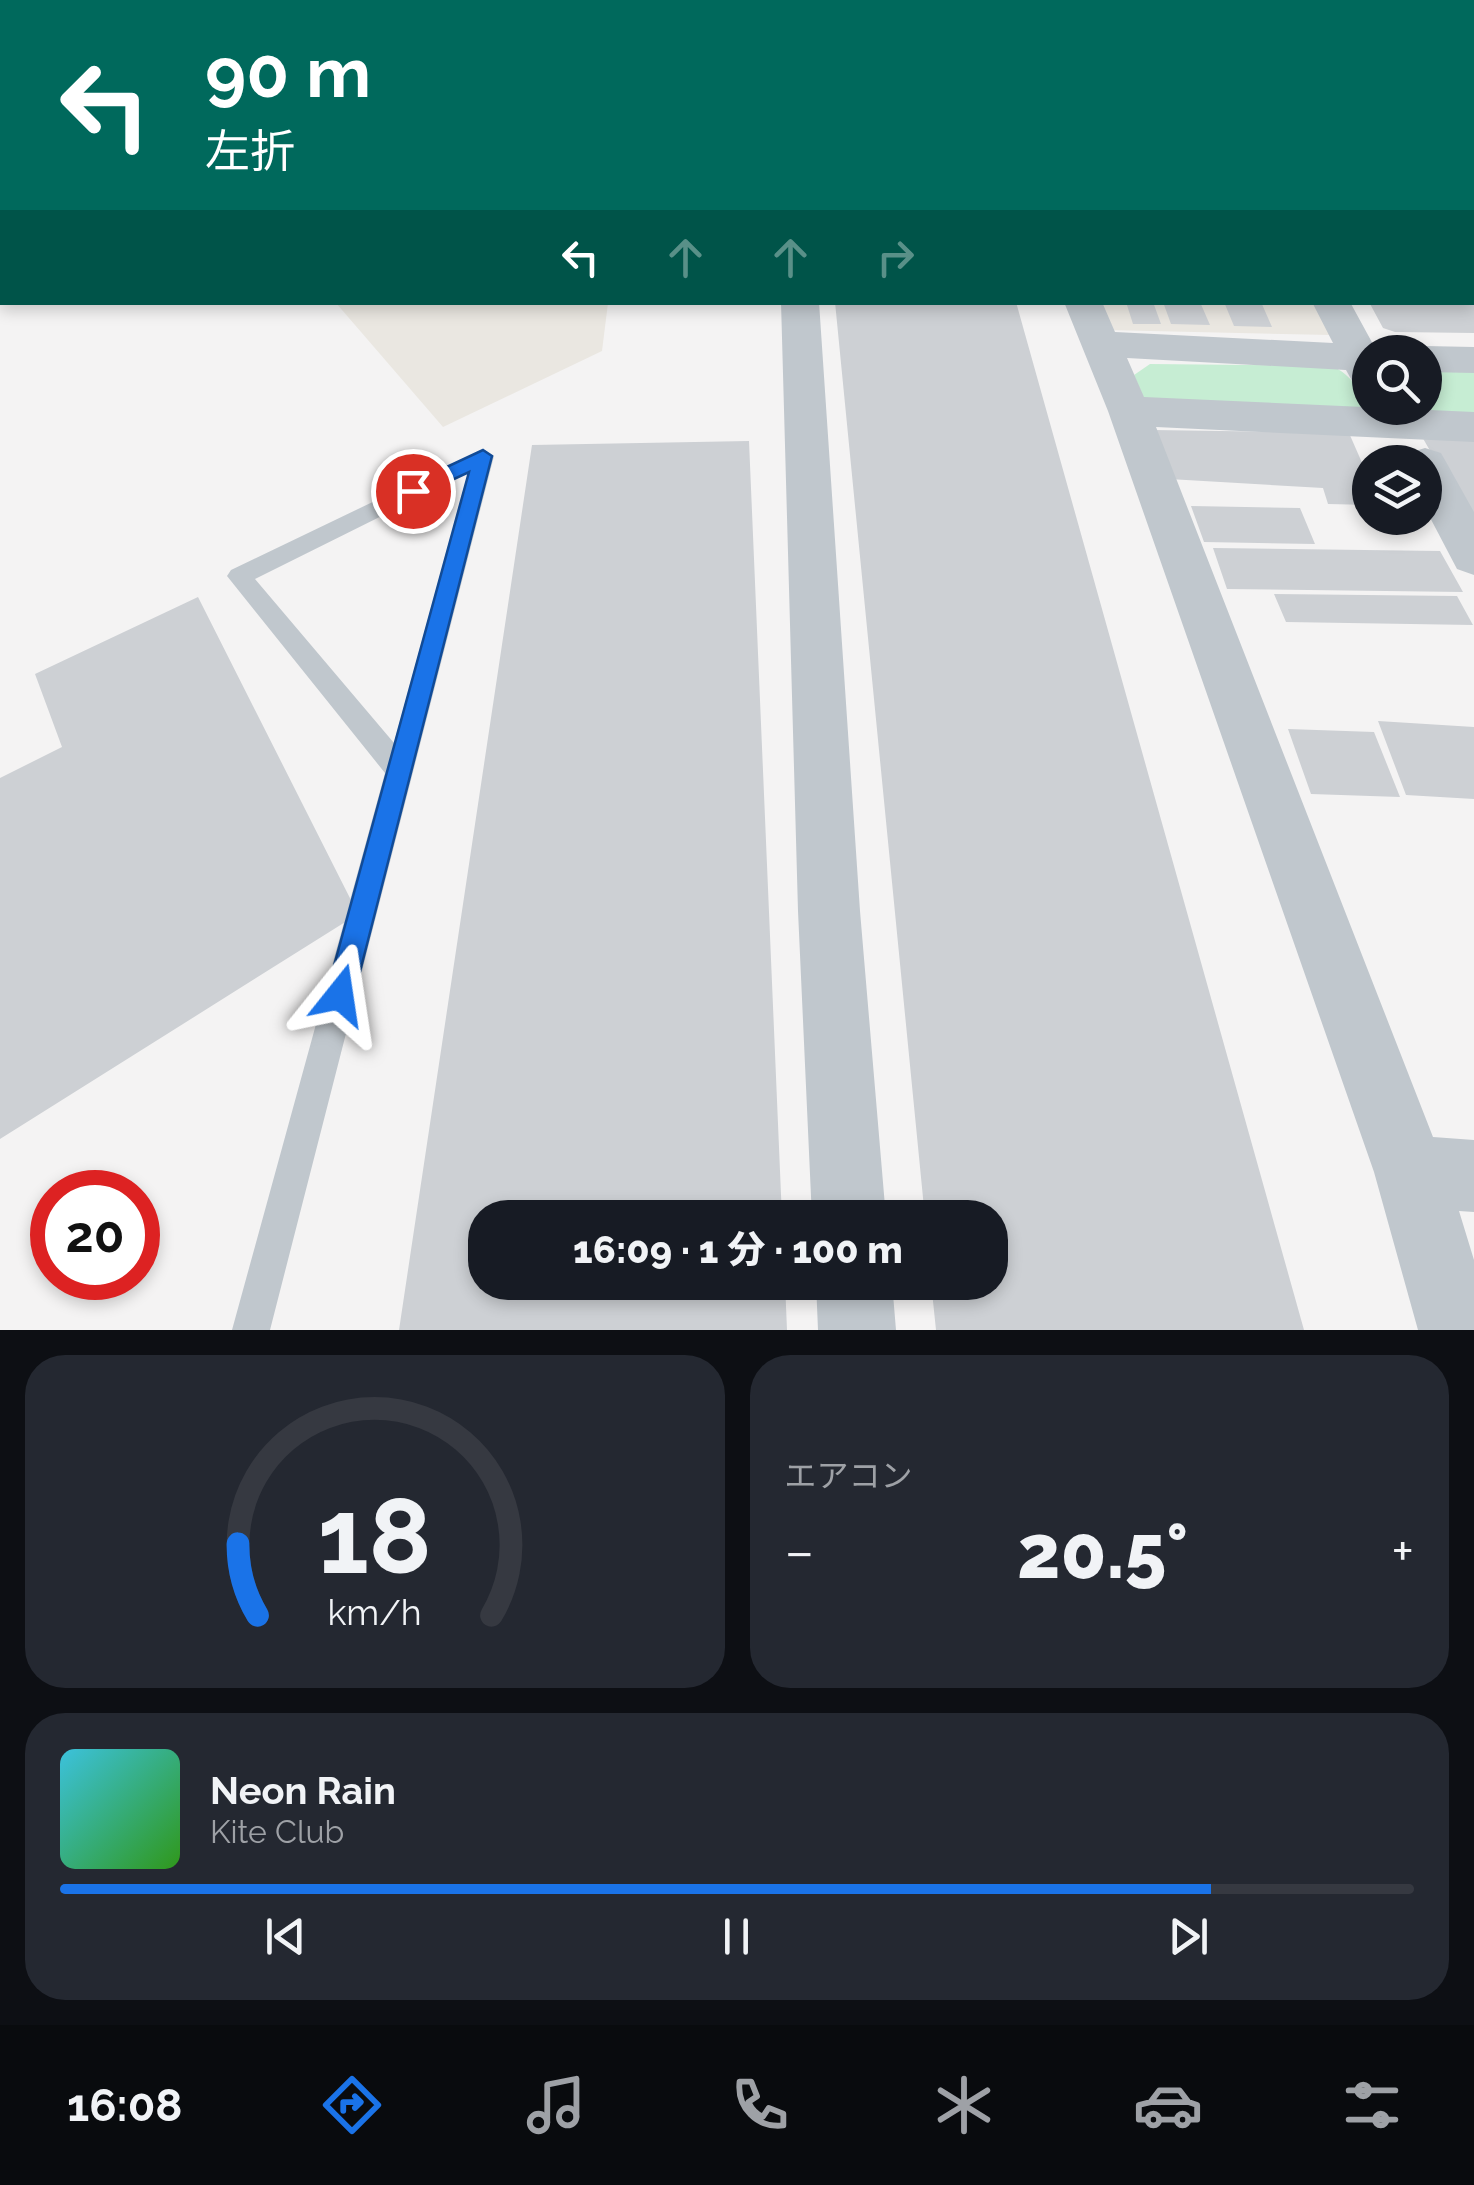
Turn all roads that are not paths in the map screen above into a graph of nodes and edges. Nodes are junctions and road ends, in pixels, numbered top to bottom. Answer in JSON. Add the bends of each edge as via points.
{"nodes":[{"id":1,"x":800,"y":305,"type":"edge"},
{"id":2,"x":1333,"y":305,"type":"edge"},
{"id":3,"x":1091,"y":323,"type":"edge"},
{"id":4,"x":1352,"y":339,"type":"edge"},
{"id":5,"x":1442,"y":359,"type":"edge"},
{"id":6,"x":1474,"y":360,"type":"edge"},
{"id":7,"x":1352,"y":362,"type":"edge"},
{"id":8,"x":1128,"y":411,"type":"junction"},
{"id":9,"x":1474,"y":427,"type":"edge"},
{"id":10,"x":1411,"y":440,"type":"edge"},
{"id":11,"x":1474,"y":556,"type":"edge"},
{"id":12,"x":400,"y":771,"type":"junction"},
{"id":13,"x":1442,"y":1174,"type":"edge"},
{"id":14,"x":849,"y":1200,"type":"edge"},
{"id":15,"x":855,"y":1300,"type":"edge"},
{"id":16,"x":251,"y":1330,"type":"edge"},
{"id":17,"x":857,"y":1330,"type":"edge"},
{"id":18,"x":1456,"y":1330,"type":"edge"}],
"edges":[{"from":1,"to":14,"type":"street"},
{"from":2,"to":4,"type":"street"},
{"from":3,"to":7,"type":"street"},
{"from":3,"to":8,"type":"street"},
{"from":5,"to":6,"type":"street"},
{"from":8,"to":10,"type":"street"},
{"from":8,"to":13,"type":"street"},
{"from":9,"to":10,"type":"street"},
{"from":10,"to":11,"type":"street"},
{"from":12,"to":12,"type":"lane","via":[[473,494],[483,456],[239,576]]},
{"from":12,"to":16,"type":"lane"},
{"from":13,"to":18,"type":"street"},
{"from":15,"to":17,"type":"street"}]}
